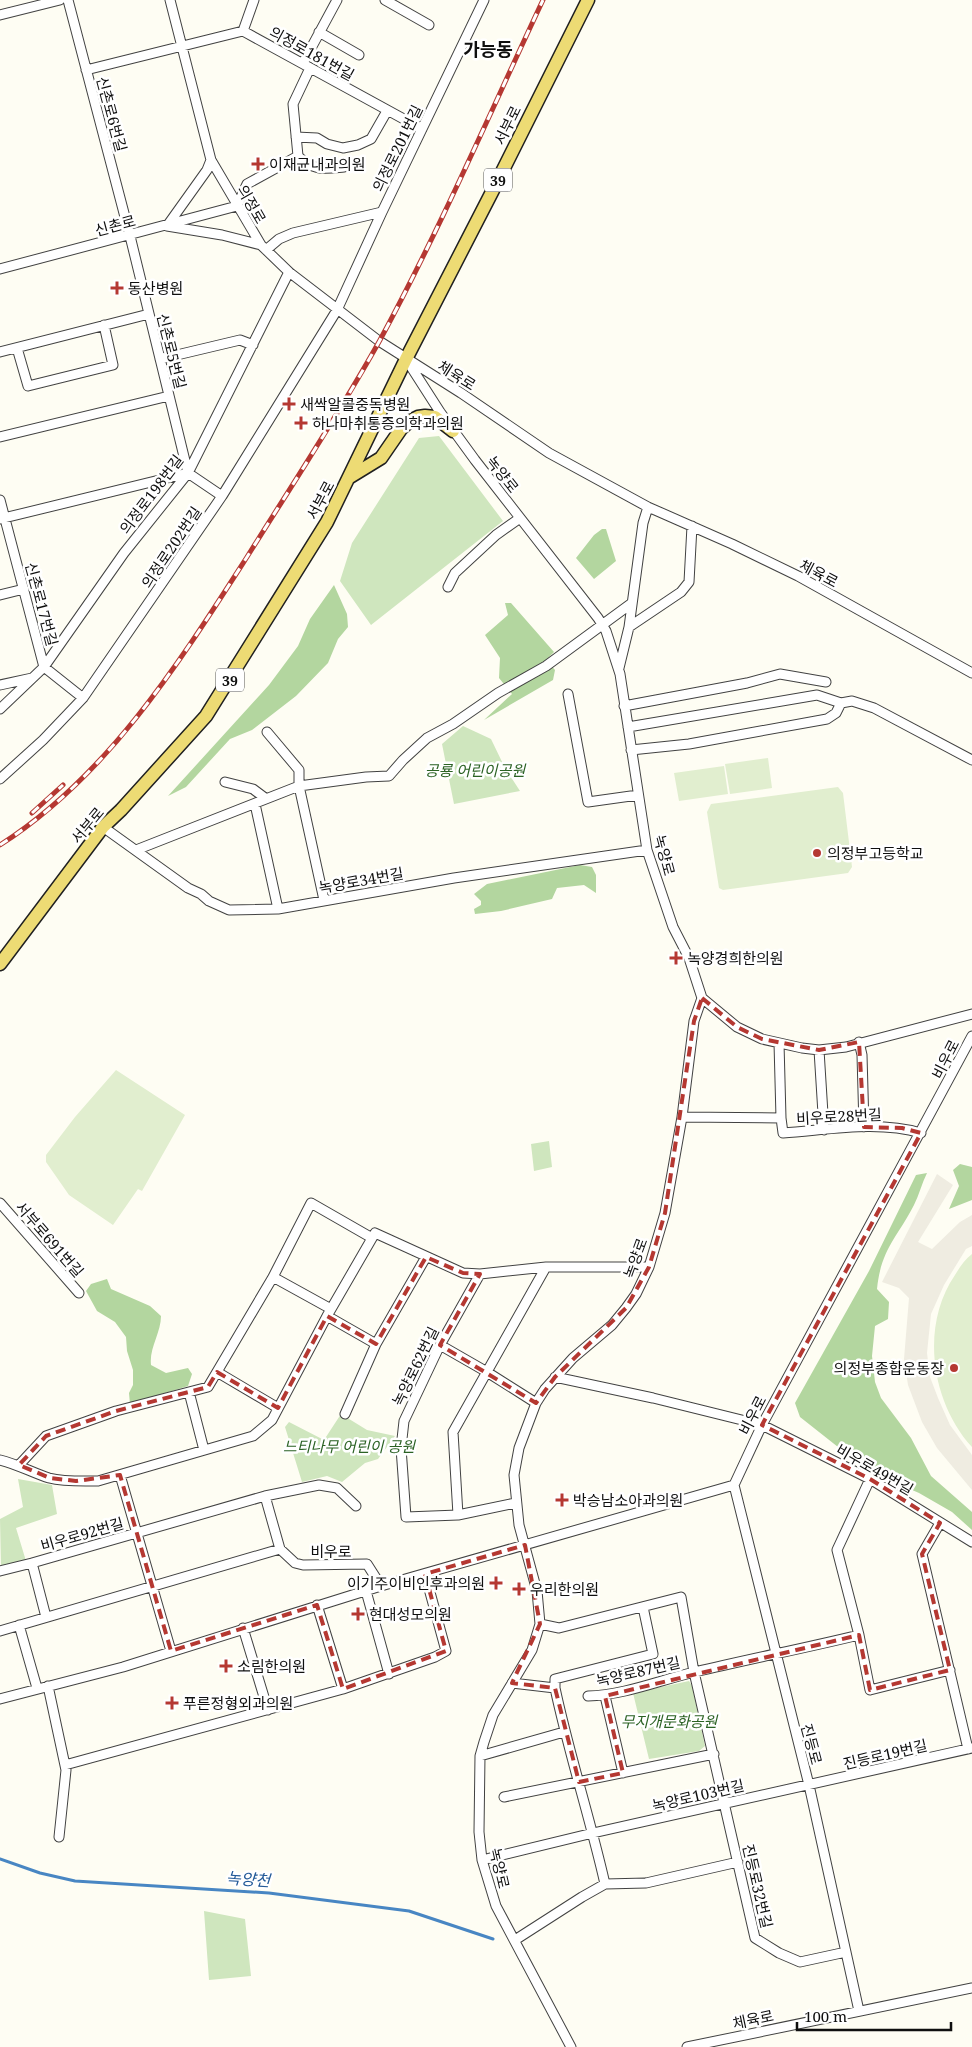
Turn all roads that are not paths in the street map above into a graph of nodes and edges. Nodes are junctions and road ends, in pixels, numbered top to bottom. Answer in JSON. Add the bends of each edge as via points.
{"nodes":[{"id":1,"x":60,"y":0,"type":"edge"},
{"id":2,"x":68,"y":0,"type":"edge"},
{"id":3,"x":170,"y":0,"type":"edge"},
{"id":4,"x":254,"y":0,"type":"edge"},
{"id":5,"x":336,"y":0,"type":"edge"},
{"id":6,"x":385,"y":0,"type":"edge"},
{"id":7,"x":484,"y":0,"type":"edge"},
{"id":8,"x":588,"y":0,"type":"edge"},
{"id":9,"x":0,"y":15,"type":"edge"},
{"id":10,"x":429,"y":25,"type":"dead end"},
{"id":11,"x":243,"y":31,"type":"junction"},
{"id":12,"x":319,"y":32,"type":"junction"},
{"id":13,"x":182,"y":47,"type":"junction"},
{"id":14,"x":359,"y":55,"type":"dead end"},
{"id":15,"x":307,"y":66,"type":"junction"},
{"id":16,"x":86,"y":70,"type":"junction"},
{"id":17,"x":387,"y":111,"type":"junction"},
{"id":18,"x":422,"y":129,"type":"junction"},
{"id":19,"x":296,"y":137,"type":"junction"},
{"id":20,"x":298,"y":156,"type":"junction"},
{"id":21,"x":211,"y":160,"type":"junction"},
{"id":22,"x":344,"y":167,"type":"dead end"},
{"id":23,"x":237,"y":206,"type":"junction"},
{"id":24,"x":382,"y":212,"type":"junction"},
{"id":25,"x":167,"y":226,"type":"junction"},
{"id":26,"x":130,"y":236,"type":"junction"},
{"id":27,"x":263,"y":247,"type":"junction"},
{"id":28,"x":0,"y":270,"type":"edge"},
{"id":29,"x":289,"y":272,"type":"junction"},
{"id":30,"x":337,"y":310,"type":"junction"},
{"id":31,"x":149,"y":314,"type":"junction"},
{"id":32,"x":104,"y":325,"type":"junction"},
{"id":33,"x":253,"y":345,"type":"junction"},
{"id":34,"x":17,"y":348,"type":"junction"},
{"id":35,"x":0,"y":352,"type":"edge"},
{"id":36,"x":160,"y":359,"type":"junction"},
{"id":37,"x":406,"y":359,"type":"junction"},
{"id":38,"x":169,"y":396,"type":"junction"},
{"id":39,"x":453,"y":431,"type":"junction"},
{"id":40,"x":0,"y":438,"type":"edge"},
{"id":41,"x":188,"y":472,"type":"junction"},
{"id":42,"x":350,"y":477,"type":"junction"},
{"id":43,"x":222,"y":496,"type":"junction"},
{"id":44,"x":0,"y":500,"type":"edge"},
{"id":45,"x":648,"y":507,"type":"junction"},
{"id":46,"x":2,"y":518,"type":"edge"},
{"id":47,"x":520,"y":518,"type":"junction"},
{"id":48,"x":692,"y":526,"type":"junction"},
{"id":49,"x":448,"y":587,"type":"dead end"},
{"id":50,"x":24,"y":589,"type":"junction"},
{"id":51,"x":0,"y":595,"type":"edge"},
{"id":52,"x":632,"y":603,"type":"junction"},
{"id":53,"x":602,"y":626,"type":"junction"},
{"id":54,"x":629,"y":627,"type":"junction"},
{"id":55,"x":44,"y":667,"type":"junction"},
{"id":56,"x":619,"y":668,"type":"junction"},
{"id":57,"x":972,"y":672,"type":"edge"},
{"id":58,"x":32,"y":678,"type":"junction"},
{"id":59,"x":826,"y":682,"type":"dead end"},
{"id":60,"x":0,"y":685,"type":"edge"},
{"id":61,"x":568,"y":694,"type":"dead end"},
{"id":62,"x":83,"y":698,"type":"junction"},
{"id":63,"x":842,"y":703,"type":"junction"},
{"id":64,"x":624,"y":706,"type":"junction"},
{"id":65,"x":0,"y":709,"type":"edge"},
{"id":66,"x":628,"y":727,"type":"junction"},
{"id":67,"x":267,"y":732,"type":"dead end"},
{"id":68,"x":631,"y":750,"type":"junction"},
{"id":69,"x":972,"y":760,"type":"edge"},
{"id":70,"x":0,"y":779,"type":"edge"},
{"id":71,"x":226,"y":782,"type":"dead end"},
{"id":72,"x":298,"y":786,"type":"junction"},
{"id":73,"x":638,"y":796,"type":"junction"},
{"id":74,"x":265,"y":798,"type":"junction"},
{"id":75,"x":255,"y":804,"type":"junction"},
{"id":76,"x":103,"y":827,"type":"junction"},
{"id":77,"x":136,"y":850,"type":"junction"},
{"id":78,"x":647,"y":850,"type":"junction"},
{"id":79,"x":324,"y":900,"type":"junction"},
{"id":80,"x":278,"y":909,"type":"junction"},
{"id":81,"x":0,"y":964,"type":"edge"},
{"id":82,"x":702,"y":998,"type":"junction"},
{"id":83,"x":972,"y":1014,"type":"edge"},
{"id":84,"x":972,"y":1036,"type":"edge"},
{"id":85,"x":860,"y":1042,"type":"junction"},
{"id":86,"x":779,"y":1043,"type":"junction"},
{"id":87,"x":820,"y":1050,"type":"junction"},
{"id":88,"x":682,"y":1117,"type":"junction"},
{"id":89,"x":782,"y":1118,"type":"junction"},
{"id":90,"x":864,"y":1127,"type":"junction"},
{"id":91,"x":824,"y":1130,"type":"junction"},
{"id":92,"x":921,"y":1133,"type":"junction"},
{"id":93,"x":0,"y":1203,"type":"edge"},
{"id":94,"x":372,"y":1238,"type":"junction"},
{"id":95,"x":426,"y":1258,"type":"junction"},
{"id":96,"x":546,"y":1267,"type":"junction"},
{"id":97,"x":649,"y":1267,"type":"junction"},
{"id":98,"x":480,"y":1274,"type":"junction"},
{"id":99,"x":273,"y":1277,"type":"junction"},
{"id":100,"x":79,"y":1293,"type":"dead end"},
{"id":101,"x":329,"y":1313,"type":"junction"},
{"id":102,"x":376,"y":1344,"type":"junction"},
{"id":103,"x":440,"y":1345,"type":"junction"},
{"id":104,"x":217,"y":1372,"type":"junction"},
{"id":105,"x":487,"y":1372,"type":"junction"},
{"id":106,"x":555,"y":1377,"type":"junction"},
{"id":107,"x":189,"y":1392,"type":"junction"},
{"id":108,"x":536,"y":1403,"type":"junction"},
{"id":109,"x":278,"y":1408,"type":"junction"},
{"id":110,"x":345,"y":1414,"type":"dead end"},
{"id":111,"x":762,"y":1425,"type":"junction"},
{"id":112,"x":204,"y":1450,"type":"junction"},
{"id":113,"x":0,"y":1460,"type":"edge"},
{"id":114,"x":19,"y":1465,"type":"junction"},
{"id":115,"x":120,"y":1475,"type":"junction"},
{"id":116,"x":870,"y":1479,"type":"junction"},
{"id":117,"x":734,"y":1485,"type":"junction"},
{"id":118,"x":266,"y":1496,"type":"junction"},
{"id":119,"x":515,"y":1503,"type":"junction"},
{"id":120,"x":356,"y":1506,"type":"dead end"},
{"id":121,"x":458,"y":1515,"type":"junction"},
{"id":122,"x":940,"y":1523,"type":"junction"},
{"id":123,"x":137,"y":1533,"type":"junction"},
{"id":124,"x":972,"y":1542,"type":"edge"},
{"id":125,"x":525,"y":1545,"type":"junction"},
{"id":126,"x":280,"y":1549,"type":"junction"},
{"id":127,"x":32,"y":1563,"type":"junction"},
{"id":128,"x":0,"y":1571,"type":"edge"},
{"id":129,"x":425,"y":1574,"type":"junction"},
{"id":130,"x":151,"y":1586,"type":"junction"},
{"id":131,"x":380,"y":1586,"type":"junction"},
{"id":132,"x":366,"y":1591,"type":"junction"},
{"id":133,"x":317,"y":1606,"type":"junction"},
{"id":134,"x":643,"y":1607,"type":"junction"},
{"id":135,"x":46,"y":1617,"type":"junction"},
{"id":136,"x":540,"y":1624,"type":"junction"},
{"id":137,"x":19,"y":1625,"type":"junction"},
{"id":138,"x":243,"y":1628,"type":"junction"},
{"id":139,"x":0,"y":1631,"type":"edge"},
{"id":140,"x":859,"y":1635,"type":"junction"},
{"id":141,"x":172,"y":1651,"type":"junction"},
{"id":142,"x":775,"y":1655,"type":"junction"},
{"id":143,"x":950,"y":1670,"type":"junction"},
{"id":144,"x":694,"y":1672,"type":"junction"},
{"id":145,"x":389,"y":1674,"type":"junction"},
{"id":146,"x":512,"y":1684,"type":"junction"},
{"id":147,"x":48,"y":1686,"type":"junction"},
{"id":148,"x":37,"y":1688,"type":"junction"},
{"id":149,"x":554,"y":1688,"type":"junction"},
{"id":150,"x":343,"y":1689,"type":"junction"},
{"id":151,"x":588,"y":1696,"type":"dead end"},
{"id":152,"x":605,"y":1696,"type":"junction"},
{"id":153,"x":0,"y":1699,"type":"edge"},
{"id":154,"x":268,"y":1710,"type":"junction"},
{"id":155,"x":564,"y":1732,"type":"junction"},
{"id":156,"x":970,"y":1749,"type":"edge"},
{"id":157,"x":714,"y":1754,"type":"junction"},
{"id":158,"x":480,"y":1756,"type":"junction"},
{"id":159,"x":64,"y":1763,"type":"junction"},
{"id":160,"x":623,"y":1773,"type":"junction"},
{"id":161,"x":579,"y":1782,"type":"junction"},
{"id":162,"x":809,"y":1785,"type":"junction"},
{"id":163,"x":504,"y":1797,"type":"dead end"},
{"id":164,"x":725,"y":1803,"type":"junction"},
{"id":165,"x":593,"y":1833,"type":"junction"},
{"id":166,"x":59,"y":1837,"type":"dead end"},
{"id":167,"x":482,"y":1860,"type":"junction"},
{"id":168,"x":738,"y":1862,"type":"junction"},
{"id":169,"x":605,"y":1884,"type":"junction"},
{"id":170,"x":515,"y":1940,"type":"junction"},
{"id":171,"x":846,"y":1952,"type":"junction"},
{"id":172,"x":972,"y":1988,"type":"edge"},
{"id":173,"x":859,"y":2011,"type":"junction"},
{"id":174,"x":571,"y":2047,"type":"edge"},
{"id":175,"x":687,"y":2047,"type":"edge"}],
"edges":[{"from":1,"to":9,"type":"street"},
{"from":2,"to":16,"type":"street","name":"신촌로6번길"},
{"from":3,"to":13,"type":"street","name":"의정로"},
{"from":4,"to":11,"type":"street"},
{"from":5,"to":12,"type":"street"},
{"from":6,"to":10,"type":"street"},
{"from":7,"to":18,"type":"street","name":"의정로201번길"},
{"from":8,"to":37,"type":"main road","name":"서부로","number":"39"},
{"from":11,"to":13,"type":"street"},
{"from":11,"to":15,"type":"street","name":"의정로181번길"},
{"from":12,"to":14,"type":"street"},
{"from":12,"to":15,"type":"street"},
{"from":13,"to":16,"type":"street"},
{"from":13,"to":21,"type":"street","name":"의정로"},
{"from":15,"to":17,"type":"street","name":"의정로181번길"},
{"from":15,"to":19,"type":"street","via":[[293,104]]},
{"from":16,"to":26,"type":"street","name":"신촌로6번길"},
{"from":17,"to":18,"type":"street","name":"의정로181번길"},
{"from":17,"to":19,"type":"street","via":[[371,139],[358,145],[343,148],[317,138]]},
{"from":18,"to":24,"type":"street","name":"의정로201번길"},
{"from":19,"to":20,"type":"street"},
{"from":20,"to":22,"type":"street","via":[[314,168]]},
{"from":20,"to":23,"type":"street","via":[[247,184]]},
{"from":21,"to":23,"type":"street","name":"의정로"},
{"from":21,"to":25,"type":"street"},
{"from":23,"to":25,"type":"street","name":"신촌로"},
{"from":23,"to":27,"type":"street","name":"의정로"},
{"from":24,"to":27,"type":"street","via":[[293,233]]},
{"from":24,"to":30,"type":"street","name":"의정로201번길"},
{"from":25,"to":26,"type":"street","name":"신촌로"},
{"from":25,"to":27,"type":"street","via":[[222,235]]},
{"from":26,"to":28,"type":"street","name":"신촌로"},
{"from":26,"to":31,"type":"street","name":"신촌로5번길"},
{"from":27,"to":29,"type":"street","name":"의정로"},
{"from":29,"to":30,"type":"street","name":"의정로"},
{"from":29,"to":33,"type":"street","name":"의정로198번길"},
{"from":30,"to":37,"type":"street","name":"의정로"},
{"from":30,"to":43,"type":"street","name":"의정로202번길"},
{"from":31,"to":32,"type":"street"},
{"from":31,"to":36,"type":"street","name":"신촌로5번길"},
{"from":32,"to":34,"type":"street"},
{"from":32,"to":34,"type":"street","via":[[113,365],[28,386]]},
{"from":33,"to":36,"type":"street","via":[[240,340]]},
{"from":33,"to":41,"type":"street","name":"의정로198번길"},
{"from":34,"to":35,"type":"street"},
{"from":36,"to":38,"type":"street","name":"신촌로5번길"},
{"from":37,"to":39,"type":"street","name":"녹양로"},
{"from":37,"to":42,"type":"main road","name":"서부로","number":"39"},
{"from":37,"to":45,"type":"street","name":"체육로","via":[[549,452]]},
{"from":38,"to":40,"type":"street"},
{"from":38,"to":41,"type":"street","name":"신촌로5번길"},
{"from":39,"to":42,"type":"main road","via":[[435,417],[418,417],[402,429],[381,458]]},
{"from":39,"to":47,"type":"street","name":"녹양로"},
{"from":41,"to":43,"type":"street"},
{"from":41,"to":46,"type":"street"},
{"from":41,"to":55,"type":"street","name":"의정로198번길","via":[[124,553]]},
{"from":42,"to":76,"type":"main road","name":"서부로","number":"39","via":[[327,522],[216,703]]},
{"from":43,"to":62,"type":"street","name":"의정로202번길"},
{"from":44,"to":46,"type":"street","name":"신촌로17번길"},
{"from":45,"to":48,"type":"street","name":"체육로"},
{"from":45,"to":52,"type":"street"},
{"from":46,"to":50,"type":"street","name":"신촌로17번길"},
{"from":47,"to":49,"type":"street","via":[[496,535],[455,573]]},
{"from":47,"to":53,"type":"street","name":"녹양로"},
{"from":48,"to":54,"type":"street","via":[[689,582],[681,592]]},
{"from":48,"to":57,"type":"street","name":"체육로","via":[[798,576]]},
{"from":50,"to":51,"type":"street"},
{"from":50,"to":55,"type":"street","name":"신촌로17번길"},
{"from":52,"to":53,"type":"street"},
{"from":52,"to":54,"type":"street"},
{"from":53,"to":56,"type":"street","name":"녹양로"},
{"from":53,"to":72,"type":"street","via":[[546,666],[427,738],[389,776]]},
{"from":54,"to":56,"type":"street"},
{"from":55,"to":58,"type":"street","name":"의정로198번길"},
{"from":55,"to":62,"type":"street","name":"신촌로17번길"},
{"from":56,"to":64,"type":"street","name":"녹양로"},
{"from":58,"to":60,"type":"street"},
{"from":58,"to":65,"type":"street","name":"의정로198번길"},
{"from":59,"to":64,"type":"street","via":[[780,674]]},
{"from":61,"to":73,"type":"street","via":[[588,802]]},
{"from":62,"to":70,"type":"street","name":"의정로202번길"},
{"from":63,"to":66,"type":"street","via":[[817,695]]},
{"from":63,"to":68,"type":"street","via":[[827,719],[689,744]]},
{"from":63,"to":69,"type":"street","via":[[852,701],[874,708]]},
{"from":64,"to":66,"type":"street","name":"녹양로"},
{"from":66,"to":68,"type":"street","name":"녹양로"},
{"from":67,"to":72,"type":"street","via":[[299,770]]},
{"from":68,"to":73,"type":"street","name":"녹양로"},
{"from":71,"to":74,"type":"street","via":[[253,789]]},
{"from":72,"to":74,"type":"street"},
{"from":72,"to":79,"type":"street"},
{"from":73,"to":78,"type":"street","name":"녹양로"},
{"from":74,"to":75,"type":"street"},
{"from":75,"to":77,"type":"street"},
{"from":75,"to":80,"type":"street"},
{"from":76,"to":77,"type":"street","name":"녹양로34번길"},
{"from":76,"to":81,"type":"main road","name":"서부로","number":"39"},
{"from":77,"to":80,"type":"street","name":"녹양로34번길","via":[[188,888],[230,910]]},
{"from":78,"to":79,"type":"street","name":"녹양로34번길"},
{"from":78,"to":82,"type":"street","name":"녹양로"},
{"from":79,"to":80,"type":"street","name":"녹양로34번길"},
{"from":82,"to":86,"type":"street","via":[[737,1027]]},
{"from":82,"to":88,"type":"street","name":"녹양로","via":[[694,1021]]},
{"from":83,"to":85,"type":"street"},
{"from":84,"to":92,"type":"street","name":"비우로"},
{"from":85,"to":87,"type":"street"},
{"from":85,"to":90,"type":"street"},
{"from":86,"to":87,"type":"street"},
{"from":86,"to":89,"type":"street"},
{"from":87,"to":91,"type":"street"},
{"from":88,"to":89,"type":"street","name":"비우로28번길"},
{"from":88,"to":97,"type":"street","name":"녹양로","via":[[665,1213]]},
{"from":89,"to":91,"type":"street","name":"비우로28번길","via":[[782,1133]]},
{"from":90,"to":91,"type":"street","name":"비우로28번길"},
{"from":90,"to":92,"type":"street","name":"비우로28번길","via":[[902,1128]]},
{"from":92,"to":111,"type":"street","name":"비우로"},
{"from":93,"to":100,"type":"street","name":"서부로691번길"},
{"from":94,"to":95,"type":"street","via":[[375,1233]]},
{"from":94,"to":99,"type":"street","via":[[311,1203]]},
{"from":94,"to":101,"type":"street"},
{"from":95,"to":98,"type":"street","via":[[463,1273]]},
{"from":95,"to":102,"type":"street"},
{"from":96,"to":97,"type":"street"},
{"from":96,"to":98,"type":"street"},
{"from":96,"to":105,"type":"street"},
{"from":97,"to":106,"type":"street","name":"녹양로","via":[[636,1294],[612,1325]]},
{"from":98,"to":103,"type":"street","name":"녹양로62번길"},
{"from":99,"to":101,"type":"street"},
{"from":99,"to":104,"type":"street"},
{"from":101,"to":102,"type":"street"},
{"from":101,"to":109,"type":"street"},
{"from":102,"to":110,"type":"street"},
{"from":103,"to":105,"type":"street"},
{"from":103,"to":121,"type":"street","name":"녹양로62번길","via":[[404,1421],[401,1448],[406,1517]]},
{"from":104,"to":107,"type":"street","via":[[208,1387]]},
{"from":104,"to":109,"type":"street"},
{"from":105,"to":108,"type":"street"},
{"from":105,"to":121,"type":"street","via":[[453,1432]]},
{"from":106,"to":108,"type":"street","name":"녹양로"},
{"from":106,"to":111,"type":"street"},
{"from":107,"to":112,"type":"street"},
{"from":107,"to":114,"type":"street","via":[[116,1411],[46,1436]]},
{"from":108,"to":119,"type":"street","name":"녹양로","via":[[519,1448],[514,1475]]},
{"from":109,"to":112,"type":"street","via":[[272,1420],[253,1436]]},
{"from":111,"to":116,"type":"street","name":"비우로49번길"},
{"from":111,"to":117,"type":"street","name":"비우로"},
{"from":112,"to":115,"type":"street"},
{"from":113,"to":114,"type":"street"},
{"from":114,"to":115,"type":"street","via":[[50,1478],[76,1481],[98,1481]]},
{"from":115,"to":123,"type":"street","name":"비우로92번길"},
{"from":116,"to":122,"type":"street","name":"비우로49번길"},
{"from":116,"to":140,"type":"street","via":[[837,1550]]},
{"from":117,"to":125,"type":"street"},
{"from":117,"to":142,"type":"street","name":"진등로"},
{"from":118,"to":120,"type":"street","via":[[319,1485],[337,1488]]},
{"from":118,"to":123,"type":"street","name":"비우로92번길"},
{"from":118,"to":126,"type":"street"},
{"from":119,"to":121,"type":"street","name":"녹양로62번길"},
{"from":119,"to":125,"type":"street","name":"녹양로"},
{"from":122,"to":124,"type":"street","name":"비우로49번길"},
{"from":122,"to":143,"type":"street","name":"진등로19번길","via":[[922,1554]]},
{"from":123,"to":127,"type":"street","name":"비우로92번길"},
{"from":123,"to":130,"type":"street","name":"비우로92번길"},
{"from":125,"to":129,"type":"street"},
{"from":125,"to":136,"type":"street","name":"녹양로","via":[[537,1591]]},
{"from":126,"to":130,"type":"street"},
{"from":126,"to":131,"type":"street","name":"비우로","via":[[295,1563],[303,1565],[367,1564]]},
{"from":127,"to":128,"type":"street"},
{"from":127,"to":135,"type":"street","name":"비우로92번길"},
{"from":129,"to":131,"type":"street"},
{"from":129,"to":145,"type":"street","via":[[446,1651]]},
{"from":130,"to":135,"type":"street"},
{"from":130,"to":141,"type":"street","name":"비우로92번길"},
{"from":131,"to":132,"type":"street"},
{"from":132,"to":133,"type":"street"},
{"from":132,"to":145,"type":"street"},
{"from":133,"to":138,"type":"street"},
{"from":133,"to":150,"type":"street"},
{"from":134,"to":136,"type":"street","name":"녹양로87번길","via":[[559,1628]]},
{"from":134,"to":144,"type":"street","name":"녹양로87번길","via":[[681,1597]]},
{"from":134,"to":149,"type":"street","via":[[653,1654],[555,1679]]},
{"from":135,"to":137,"type":"street"},
{"from":136,"to":146,"type":"street","name":"녹양로","via":[[532,1650]]},
{"from":137,"to":139,"type":"street"},
{"from":137,"to":148,"type":"street"},
{"from":138,"to":141,"type":"street"},
{"from":138,"to":154,"type":"street"},
{"from":140,"to":142,"type":"street","name":"녹양로87번길"},
{"from":140,"to":143,"type":"street","via":[[870,1690]]},
{"from":141,"to":147,"type":"street"},
{"from":142,"to":144,"type":"street","name":"녹양로87번길"},
{"from":142,"to":162,"type":"street","name":"진등로"},
{"from":143,"to":156,"type":"street","name":"진등로19번길"},
{"from":144,"to":152,"type":"street","name":"녹양로87번길"},
{"from":144,"to":157,"type":"street","name":"녹양로87번길"},
{"from":145,"to":150,"type":"street"},
{"from":146,"to":149,"type":"street"},
{"from":146,"to":158,"type":"street","name":"녹양로","via":[[493,1715]]},
{"from":147,"to":148,"type":"street"},
{"from":147,"to":159,"type":"street"},
{"from":148,"to":153,"type":"street"},
{"from":149,"to":155,"type":"street"},
{"from":150,"to":154,"type":"street"},
{"from":151,"to":152,"type":"street","name":"녹양로87번길"},
{"from":152,"to":160,"type":"street"},
{"from":154,"to":159,"type":"street"},
{"from":155,"to":158,"type":"street"},
{"from":155,"to":161,"type":"street"},
{"from":156,"to":162,"type":"street","name":"진등로19번길"},
{"from":157,"to":160,"type":"street"},
{"from":157,"to":164,"type":"street","name":"녹양로87번길"},
{"from":158,"to":167,"type":"street","name":"녹양로","via":[[478,1817]]},
{"from":159,"to":166,"type":"street"},
{"from":160,"to":161,"type":"street"},
{"from":161,"to":163,"type":"street"},
{"from":161,"to":165,"type":"street"},
{"from":162,"to":164,"type":"street","name":"녹양로103번길"},
{"from":162,"to":171,"type":"street","name":"진등로"},
{"from":164,"to":165,"type":"street","name":"녹양로103번길"},
{"from":164,"to":168,"type":"street","name":"진등로32번길"},
{"from":165,"to":167,"type":"street","name":"녹양로103번길"},
{"from":165,"to":169,"type":"street"},
{"from":167,"to":170,"type":"street","name":"녹양로","via":[[496,1906]]},
{"from":168,"to":169,"type":"street","via":[[646,1883]]},
{"from":168,"to":171,"type":"street","name":"진등로32번길","via":[[755,1938],[800,1962]]},
{"from":169,"to":170,"type":"street"},
{"from":170,"to":174,"type":"street","name":"녹양로"},
{"from":171,"to":173,"type":"street","name":"진등로"},
{"from":172,"to":173,"type":"street","name":"체육로"},
{"from":173,"to":175,"type":"street","name":"체육로"}]}
